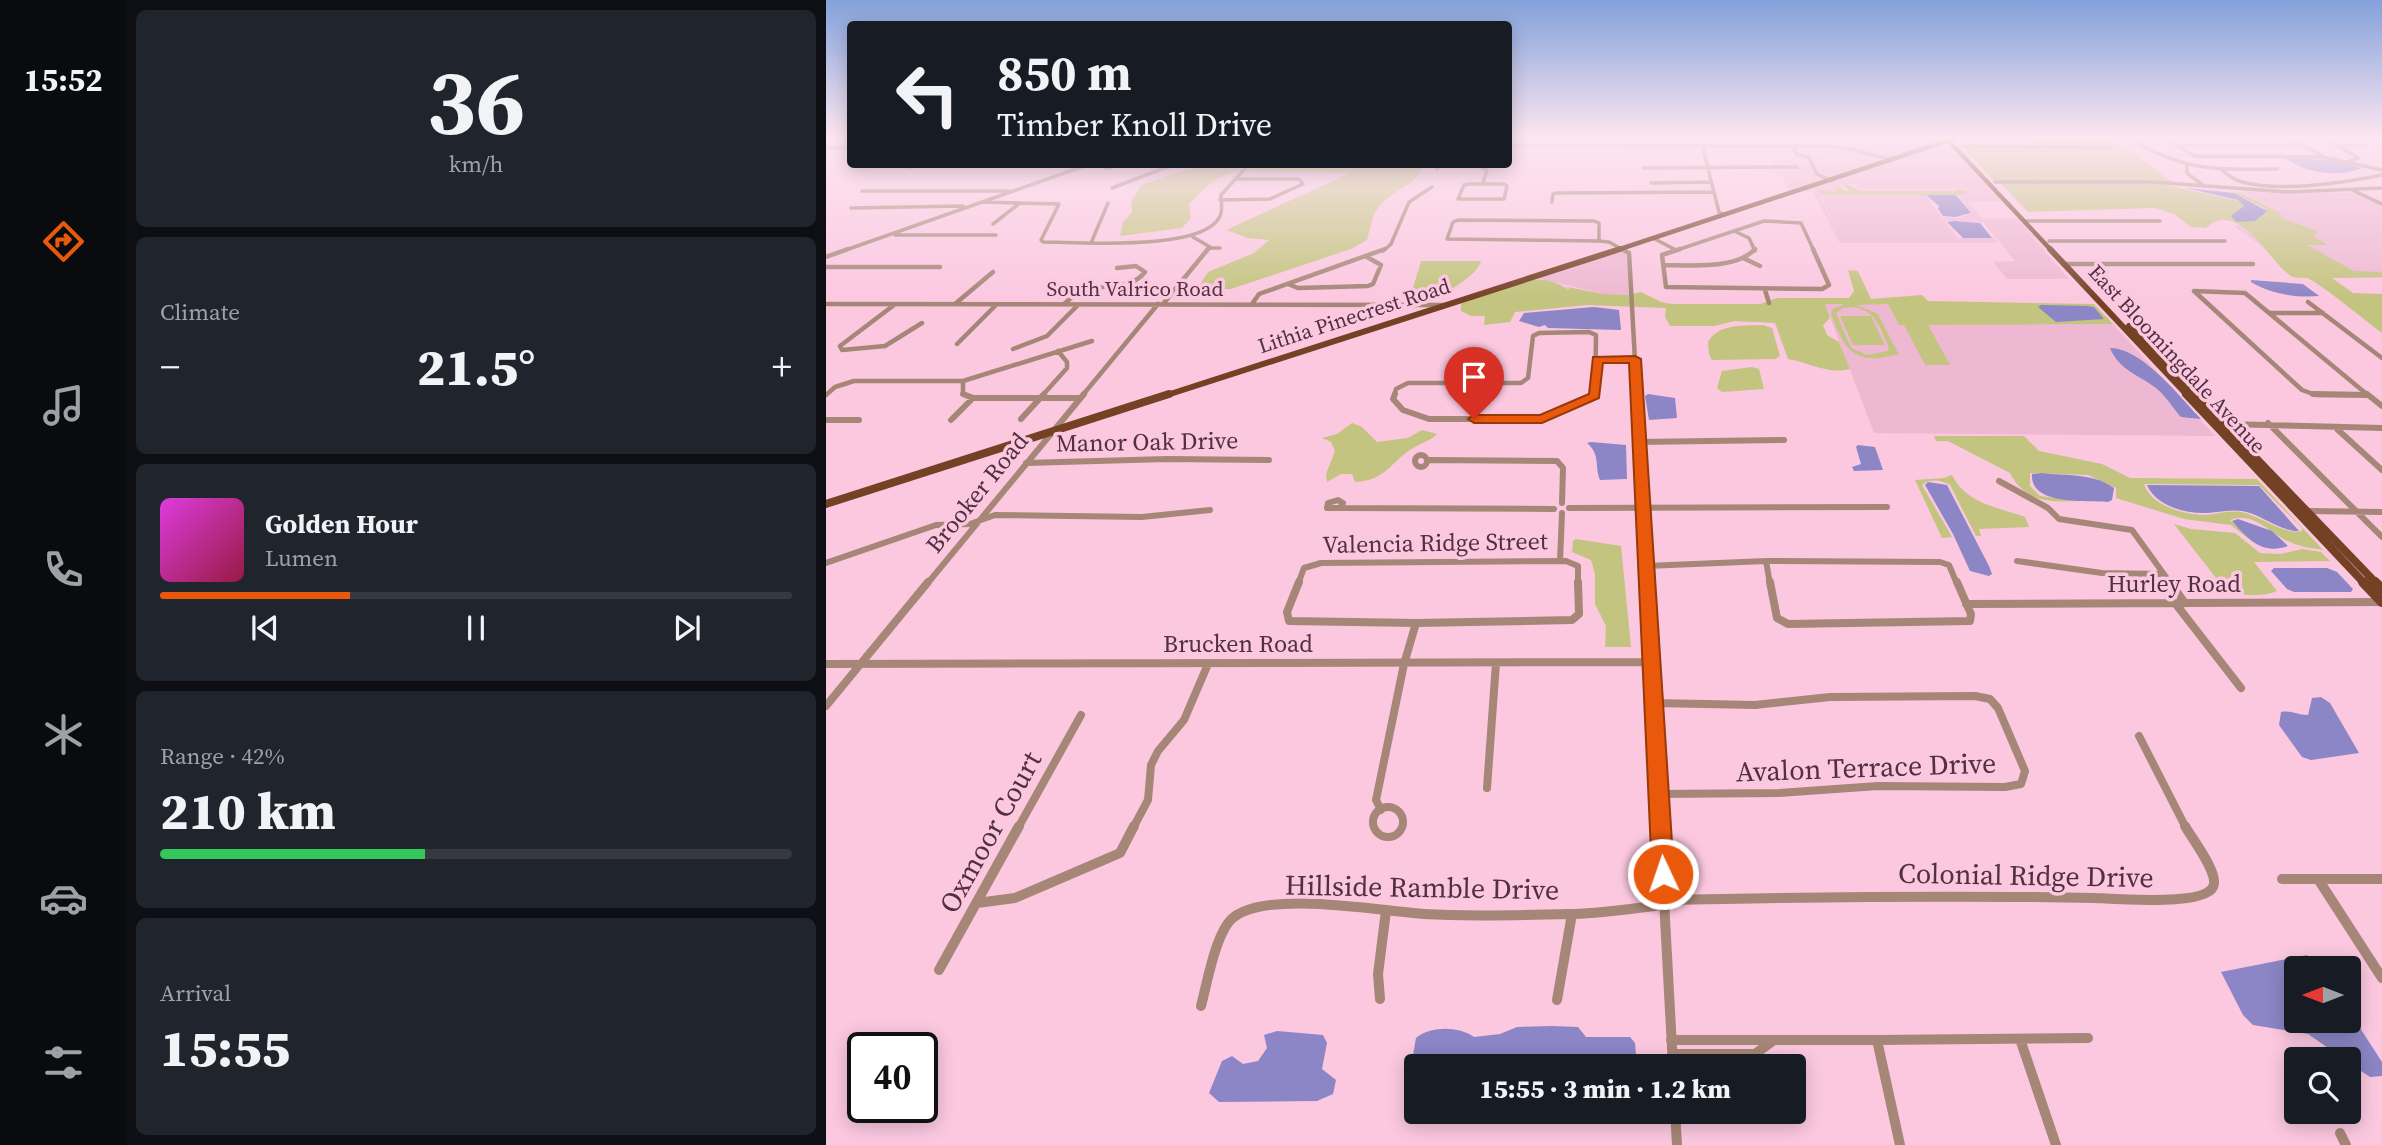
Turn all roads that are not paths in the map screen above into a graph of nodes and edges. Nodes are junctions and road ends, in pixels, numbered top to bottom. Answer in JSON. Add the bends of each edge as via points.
{"nodes":[{"id":1,"x":1011,"y":192,"type":"edge"},
{"id":2,"x":1226,"y":192,"type":"edge"},
{"id":3,"x":1284,"y":192,"type":"edge"},
{"id":4,"x":1424,"y":192,"type":"edge"},
{"id":5,"x":1461,"y":192,"type":"edge"},
{"id":6,"x":1506,"y":192,"type":"edge"},
{"id":7,"x":1624,"y":192,"type":"edge"},
{"id":8,"x":1644,"y":192,"type":"edge"},
{"id":9,"x":1687,"y":192,"type":"edge"},
{"id":10,"x":1714,"y":192,"type":"edge"},
{"id":11,"x":1796,"y":192,"type":"edge"},
{"id":12,"x":1998,"y":192,"type":"edge"},
{"id":13,"x":2004,"y":192,"type":"edge"},
{"id":14,"x":2357,"y":192,"type":"edge"},
{"id":15,"x":1597,"y":193,"type":"junction"},
{"id":16,"x":1220,"y":200,"type":"junction"},
{"id":17,"x":1598,"y":201,"type":"dead end"},
{"id":18,"x":1645,"y":201,"type":"dead end"},
{"id":19,"x":1689,"y":201,"type":"dead end"},
{"id":20,"x":982,"y":202,"type":"junction"},
{"id":21,"x":1552,"y":202,"type":"dead end"},
{"id":22,"x":1020,"y":203,"type":"junction"},
{"id":23,"x":1108,"y":203,"type":"dead end"},
{"id":24,"x":2382,"y":204,"type":"edge"},
{"id":25,"x":970,"y":207,"type":"junction"},
{"id":26,"x":851,"y":208,"type":"dead end"},
{"id":27,"x":1725,"y":215,"type":"junction"},
{"id":28,"x":1220,"y":217,"type":"junction"},
{"id":29,"x":1229,"y":217,"type":"dead end"},
{"id":30,"x":2027,"y":221,"type":"junction"},
{"id":31,"x":2160,"y":221,"type":"dead end"},
{"id":32,"x":993,"y":224,"type":"dead end"},
{"id":33,"x":1734,"y":231,"type":"junction"},
{"id":34,"x":890,"y":235,"type":"junction"},
{"id":35,"x":996,"y":235,"type":"dead end"},
{"id":36,"x":1193,"y":237,"type":"junction"},
{"id":37,"x":1653,"y":238,"type":"junction"},
{"id":38,"x":1599,"y":241,"type":"junction"},
{"id":39,"x":2049,"y":241,"type":"junction"},
{"id":40,"x":2225,"y":241,"type":"dead end"},
{"id":41,"x":1090,"y":243,"type":"junction"},
{"id":42,"x":1209,"y":248,"type":"junction"},
{"id":43,"x":1220,"y":248,"type":"dead end"},
{"id":44,"x":1622,"y":248,"type":"junction"},
{"id":45,"x":1674,"y":249,"type":"junction"},
{"id":46,"x":826,"y":257,"type":"edge"},
{"id":47,"x":1367,"y":257,"type":"junction"},
{"id":48,"x":1743,"y":258,"type":"junction"},
{"id":49,"x":2067,"y":264,"type":"junction"},
{"id":50,"x":2253,"y":264,"type":"dead end"},
{"id":51,"x":1664,"y":265,"type":"junction"},
{"id":52,"x":1760,"y":266,"type":"dead end"},
{"id":53,"x":826,"y":267,"type":"edge"},
{"id":54,"x":940,"y":267,"type":"dead end"},
{"id":55,"x":1117,"y":268,"type":"dead end"},
{"id":56,"x":993,"y":272,"type":"dead end"},
{"id":57,"x":1287,"y":284,"type":"junction"},
{"id":58,"x":1765,"y":290,"type":"junction"},
{"id":59,"x":2308,"y":302,"type":"dead end"},
{"id":60,"x":1445,"y":303,"type":"junction"},
{"id":61,"x":1769,"y":303,"type":"dead end"},
{"id":62,"x":826,"y":304,"type":"edge"},
{"id":63,"x":895,"y":304,"type":"junction"},
{"id":64,"x":955,"y":304,"type":"junction"},
{"id":65,"x":997,"y":304,"type":"junction"},
{"id":66,"x":1063,"y":304,"type":"junction"},
{"id":67,"x":1079,"y":304,"type":"junction"},
{"id":68,"x":1161,"y":304,"type":"junction"},
{"id":69,"x":1252,"y":304,"type":"junction"},
{"id":70,"x":2270,"y":313,"type":"junction"},
{"id":71,"x":2324,"y":313,"type":"junction"},
{"id":72,"x":922,"y":323,"type":"dead end"},
{"id":73,"x":1092,"y":341,"type":"dead end"},
{"id":74,"x":957,"y":344,"type":"dead end"},
{"id":75,"x":2142,"y":344,"type":"junction"},
{"id":76,"x":1013,"y":349,"type":"dead end"},
{"id":77,"x":1058,"y":351,"type":"junction"},
{"id":78,"x":2382,"y":358,"type":"edge"},
{"id":79,"x":1635,"y":359,"type":"junction"},
{"id":80,"x":1597,"y":360,"type":"junction"},
{"id":81,"x":963,"y":381,"type":"junction"},
{"id":82,"x":826,"y":395,"type":"edge"},
{"id":83,"x":2368,"y":395,"type":"junction"},
{"id":84,"x":973,"y":398,"type":"junction"},
{"id":85,"x":1040,"y":398,"type":"junction"},
{"id":86,"x":1080,"y":398,"type":"junction"},
{"id":87,"x":2382,"y":406,"type":"edge"},
{"id":88,"x":1021,"y":419,"type":"dead end"},
{"id":89,"x":826,"y":420,"type":"edge"},
{"id":90,"x":859,"y":420,"type":"dead end"},
{"id":91,"x":951,"y":420,"type":"dead end"},
{"id":92,"x":2267,"y":423,"type":"junction"},
{"id":93,"x":2214,"y":424,"type":"junction"},
{"id":94,"x":2224,"y":424,"type":"junction"},
{"id":95,"x":2336,"y":428,"type":"junction"},
{"id":96,"x":2382,"y":428,"type":"edge"},
{"id":97,"x":1053,"y":431,"type":"junction"},
{"id":98,"x":1784,"y":440,"type":"dead end"},
{"id":99,"x":1639,"y":442,"type":"junction"},
{"id":100,"x":1269,"y":460,"type":"dead end"},
{"id":101,"x":1429,"y":460,"type":"dead end"},
{"id":102,"x":1026,"y":463,"type":"junction"},
{"id":103,"x":2382,"y":470,"type":"edge"},
{"id":104,"x":2263,"y":476,"type":"junction"},
{"id":105,"x":2277,"y":479,"type":"junction"},
{"id":106,"x":1999,"y":481,"type":"dead end"},
{"id":107,"x":826,"y":504,"type":"edge"},
{"id":108,"x":1643,"y":507,"type":"junction"},
{"id":109,"x":1887,"y":507,"type":"dead end"},
{"id":110,"x":1340,"y":508,"type":"dead end"},
{"id":111,"x":1564,"y":508,"type":"junction"},
{"id":112,"x":1210,"y":510,"type":"dead end"},
{"id":113,"x":2309,"y":511,"type":"junction"},
{"id":114,"x":2356,"y":511,"type":"junction"},
{"id":115,"x":2382,"y":512,"type":"edge"},
{"id":116,"x":981,"y":519,"type":"junction"},
{"id":117,"x":2382,"y":537,"type":"edge"},
{"id":118,"x":1560,"y":561,"type":"junction"},
{"id":119,"x":1766,"y":561,"type":"junction"},
{"id":120,"x":2017,"y":561,"type":"dead end"},
{"id":121,"x":826,"y":562,"type":"edge"},
{"id":122,"x":1646,"y":566,"type":"junction"},
{"id":123,"x":2161,"y":574,"type":"junction"},
{"id":124,"x":2382,"y":589,"type":"edge"},
{"id":125,"x":2382,"y":602,"type":"edge"},
{"id":126,"x":2175,"y":603,"type":"junction"},
{"id":127,"x":2185,"y":603,"type":"junction"},
{"id":128,"x":1966,"y":604,"type":"junction"},
{"id":129,"x":1416,"y":623,"type":"junction"},
{"id":130,"x":1651,"y":662,"type":"junction"},
{"id":131,"x":861,"y":663,"type":"junction"},
{"id":132,"x":1496,"y":663,"type":"junction"},
{"id":133,"x":826,"y":664,"type":"edge"},
{"id":134,"x":1208,"y":664,"type":"junction"},
{"id":135,"x":1404,"y":664,"type":"junction"},
{"id":136,"x":2241,"y":688,"type":"dead end"},
{"id":137,"x":1654,"y":703,"type":"junction"},
{"id":138,"x":826,"y":706,"type":"edge"},
{"id":139,"x":1081,"y":715,"type":"dead end"},
{"id":140,"x":2139,"y":736,"type":"dead end"},
{"id":141,"x":1487,"y":788,"type":"dead end"},
{"id":142,"x":1658,"y":794,"type":"junction"},
{"id":143,"x":1381,"y":810,"type":"dead end"},
{"id":144,"x":2281,"y":879,"type":"dead end"},
{"id":145,"x":2318,"y":879,"type":"junction"},
{"id":146,"x":2382,"y":879,"type":"edge"},
{"id":147,"x":977,"y":903,"type":"junction"},
{"id":148,"x":1664,"y":903,"type":"junction"},
{"id":149,"x":1386,"y":911,"type":"junction"},
{"id":150,"x":1572,"y":914,"type":"junction"},
{"id":151,"x":939,"y":970,"type":"dead end"},
{"id":152,"x":2382,"y":978,"type":"edge"},
{"id":153,"x":1380,"y":999,"type":"dead end"},
{"id":154,"x":1557,"y":1000,"type":"dead end"},
{"id":155,"x":1202,"y":1006,"type":"dead end"},
{"id":156,"x":2020,"y":1038,"type":"junction"},
{"id":157,"x":2088,"y":1038,"type":"dead end"},
{"id":158,"x":1671,"y":1040,"type":"junction"},
{"id":159,"x":1733,"y":1040,"type":"junction"},
{"id":160,"x":1775,"y":1040,"type":"junction"},
{"id":161,"x":1877,"y":1040,"type":"junction"},
{"id":162,"x":1672,"y":1054,"type":"edge"},
{"id":163,"x":1735,"y":1054,"type":"edge"},
{"id":164,"x":1755,"y":1054,"type":"edge"},
{"id":165,"x":1676,"y":1124,"type":"edge"},
{"id":166,"x":1677,"y":1145,"type":"edge"},
{"id":167,"x":1900,"y":1145,"type":"edge"},
{"id":168,"x":2056,"y":1145,"type":"edge"}],
"edges":[{"from":1,"to":20,"type":"street"},
{"from":2,"to":16,"type":"street"},
{"from":3,"to":16,"type":"street","via":[[1270,199]]},
{"from":4,"to":47,"type":"street","via":[[1409,202],[1388,248]]},
{"from":5,"to":6,"type":"street","via":[[1458,199],[1498,201]]},
{"from":7,"to":15,"type":"street"},
{"from":8,"to":18,"type":"street"},
{"from":9,"to":19,"type":"street"},
{"from":10,"to":27,"type":"street","via":[[1719,212]]},
{"from":11,"to":27,"type":"main road","name":"Lithia Pinecrest Road"},
{"from":12,"to":30,"type":"main road","name":"East Bloomingdale Avenue"},
{"from":13,"to":30,"type":"main road","name":"East Bloomingdale Avenue"},
{"from":14,"to":24,"type":"street"},
{"from":15,"to":17,"type":"street"},
{"from":15,"to":21,"type":"street","via":[[1556,193]]},
{"from":16,"to":28,"type":"street"},
{"from":20,"to":22,"type":"street"},
{"from":20,"to":25,"type":"street"},
{"from":22,"to":32,"type":"street"},
{"from":22,"to":41,"type":"street","via":[[1059,204],[1041,242]]},
{"from":23,"to":41,"type":"street"},
{"from":25,"to":26,"type":"street"},
{"from":25,"to":34,"type":"street"},
{"from":27,"to":37,"type":"main road","name":"Lithia Pinecrest Road"},
{"from":28,"to":29,"type":"street"},
{"from":28,"to":36,"type":"street"},
{"from":30,"to":31,"type":"street"},
{"from":30,"to":39,"type":"main road","name":"East Bloomingdale Avenue"},
{"from":30,"to":49,"type":"main road","name":"East Bloomingdale Avenue"},
{"from":33,"to":45,"type":"street"},
{"from":33,"to":48,"type":"street","via":[[1755,246],[1755,251]]},
{"from":33,"to":58,"type":"street","via":[[1764,221],[1801,223],[1829,285]]},
{"from":34,"to":35,"type":"street"},
{"from":34,"to":46,"type":"street"},
{"from":36,"to":41,"type":"street"},
{"from":36,"to":42,"type":"street"},
{"from":37,"to":44,"type":"main road","name":"Lithia Pinecrest Road"},
{"from":37,"to":45,"type":"street"},
{"from":38,"to":38,"type":"street","via":[[1452,241],[1447,239],[1458,220],[1594,221],[1599,223]]},
{"from":38,"to":44,"type":"street"},
{"from":39,"to":40,"type":"street"},
{"from":39,"to":49,"type":"main road","name":"East Bloomingdale Avenue"},
{"from":42,"to":43,"type":"street"},
{"from":42,"to":68,"type":"street","name":"Brooker Road"},
{"from":44,"to":60,"type":"main road","name":"Lithia Pinecrest Road"},
{"from":44,"to":79,"type":"street","via":[[1629,253]]},
{"from":45,"to":51,"type":"street","via":[[1662,256]]},
{"from":47,"to":57,"type":"street"},
{"from":47,"to":57,"type":"street","via":[[1381,265],[1368,286],[1298,288]]},
{"from":48,"to":51,"type":"street","via":[[1722,264]]},
{"from":48,"to":52,"type":"street"},
{"from":49,"to":50,"type":"street"},
{"from":49,"to":75,"type":"main road","name":"East Bloomingdale Avenue"},
{"from":51,"to":58,"type":"street","via":[[1666,286],[1674,289]]},
{"from":53,"to":54,"type":"street"},
{"from":55,"to":66,"type":"street","via":[[1136,266],[1145,272],[1132,282],[1079,291]]},
{"from":56,"to":64,"type":"street"},
{"from":57,"to":69,"type":"street","via":[[1258,295]]},
{"from":58,"to":61,"type":"street"},
{"from":59,"to":71,"type":"street"},
{"from":60,"to":69,"type":"street","name":"South Valrico Road"},
{"from":60,"to":97,"type":"main road","name":"Lithia Pinecrest Road"},
{"from":62,"to":63,"type":"street","name":"South Valrico Road"},
{"from":63,"to":64,"type":"street","name":"South Valrico Road"},
{"from":63,"to":72,"type":"street","via":[[840,346],[842,350],[891,346]]},
{"from":64,"to":65,"type":"street","name":"South Valrico Road"},
{"from":65,"to":66,"type":"street","name":"South Valrico Road"},
{"from":65,"to":74,"type":"street"},
{"from":66,"to":67,"type":"street","name":"South Valrico Road"},
{"from":67,"to":68,"type":"street","name":"South Valrico Road"},
{"from":67,"to":76,"type":"street","via":[[1047,336]]},
{"from":68,"to":69,"type":"street","name":"South Valrico Road"},
{"from":68,"to":86,"type":"street","name":"Brooker Road"},
{"from":70,"to":71,"type":"street"},
{"from":70,"to":83,"type":"street"},
{"from":70,"to":83,"type":"street","via":[[2241,292],[2193,293],[2302,390],[2316,395]]},
{"from":71,"to":78,"type":"street"},
{"from":73,"to":77,"type":"street"},
{"from":75,"to":93,"type":"main road","name":"East Bloomingdale Avenue"},
{"from":75,"to":94,"type":"main road","name":"East Bloomingdale Avenue"},
{"from":77,"to":81,"type":"street"},
{"from":77,"to":85,"type":"street","via":[[1067,368]]},
{"from":79,"to":80,"type":"street"},
{"from":79,"to":99,"type":"street"},
{"from":80,"to":80,"type":"street","via":[[1596,335],[1539,333],[1533,336],[1528,378],[1521,383],[1408,383],[1396,388],[1393,399],[1403,410],[1429,419],[1542,419],[1595,396]]},
{"from":81,"to":82,"type":"street","via":[[854,381]]},
{"from":81,"to":84,"type":"street","via":[[963,394]]},
{"from":83,"to":87,"type":"street"},
{"from":84,"to":85,"type":"street"},
{"from":84,"to":91,"type":"street"},
{"from":85,"to":86,"type":"street"},
{"from":85,"to":88,"type":"street"},
{"from":86,"to":97,"type":"street","name":"Brooker Road"},
{"from":89,"to":90,"type":"street"},
{"from":92,"to":94,"type":"street"},
{"from":92,"to":95,"type":"street"},
{"from":92,"to":114,"type":"street"},
{"from":93,"to":94,"type":"main road"},
{"from":93,"to":104,"type":"main road","name":"East Bloomingdale Avenue"},
{"from":94,"to":105,"type":"main road","name":"East Bloomingdale Avenue"},
{"from":95,"to":96,"type":"street"},
{"from":95,"to":103,"type":"street"},
{"from":97,"to":102,"type":"street","name":"Brooker Road"},
{"from":97,"to":107,"type":"main road","name":"Lithia Pinecrest Road"},
{"from":98,"to":99,"type":"street"},
{"from":99,"to":108,"type":"street"},
{"from":100,"to":102,"type":"street","name":"Manor Oak Drive"},
{"from":101,"to":111,"type":"street","via":[[1557,461],[1563,468]]},
{"from":102,"to":116,"type":"street","name":"Brooker Road"},
{"from":104,"to":105,"type":"main road"},
{"from":104,"to":125,"type":"main road","name":"East Bloomingdale Avenue"},
{"from":105,"to":113,"type":"main road","name":"East Bloomingdale Avenue"},
{"from":106,"to":123,"type":"street","via":[[2059,519],[2132,530]]},
{"from":108,"to":109,"type":"street"},
{"from":108,"to":111,"type":"street"},
{"from":108,"to":122,"type":"street"},
{"from":110,"to":111,"type":"street"},
{"from":111,"to":118,"type":"street"},
{"from":112,"to":116,"type":"street","via":[[1142,517],[995,515]]},
{"from":113,"to":114,"type":"street"},
{"from":113,"to":124,"type":"main road","name":"East Bloomingdale Avenue"},
{"from":114,"to":115,"type":"street"},
{"from":114,"to":117,"type":"street"},
{"from":116,"to":121,"type":"street","via":[[970,524],[936,525]]},
{"from":116,"to":131,"type":"street","name":"Brooker Road"},
{"from":118,"to":129,"type":"street","name":"Valencia Ridge Street","via":[[1578,566],[1579,614],[1572,620]]},
{"from":118,"to":129,"type":"street","name":"Valencia Ridge Street","via":[[1313,563],[1301,572],[1286,618],[1302,623]]},
{"from":119,"to":122,"type":"street"},
{"from":119,"to":128,"type":"street","via":[[1940,562],[1949,565]]},
{"from":119,"to":128,"type":"street","via":[[1777,618],[1788,624],[1962,624],[1970,621]]},
{"from":120,"to":123,"type":"street","via":[[2090,572]]},
{"from":122,"to":130,"type":"street"},
{"from":123,"to":127,"type":"street"},
{"from":125,"to":127,"type":"street","name":"Hurley Road"},
{"from":126,"to":127,"type":"street","name":"Hurley Road"},
{"from":126,"to":128,"type":"street","name":"Hurley Road"},
{"from":126,"to":136,"type":"street"},
{"from":129,"to":135,"type":"street"},
{"from":130,"to":132,"type":"street","name":"Brucken Road"},
{"from":130,"to":137,"type":"street"},
{"from":131,"to":133,"type":"street","name":"Brucken Road"},
{"from":131,"to":134,"type":"street","name":"Brucken Road"},
{"from":131,"to":138,"type":"street","name":"Brooker Road"},
{"from":132,"to":135,"type":"street","name":"Brucken Road"},
{"from":132,"to":141,"type":"street"},
{"from":134,"to":135,"type":"street","name":"Brucken Road"},
{"from":134,"to":147,"type":"street","via":[[1184,720],[1158,751],[1148,800],[1120,853],[1015,898]]},
{"from":135,"to":143,"type":"street","via":[[1376,800]]},
{"from":137,"to":142,"type":"street"},
{"from":137,"to":142,"type":"street","name":"Avalon Terrace Drive","via":[[1755,705],[1830,697],[1975,696],[1990,699],[1998,708],[2025,771],[2021,784],[2005,787],[1878,786]]},
{"from":139,"to":147,"type":"street","name":"Oxmoor Court"},
{"from":140,"to":148,"type":"street","name":"Colonial Ridge Drive","via":[[2211,869],[2215,881],[2204,895],[2161,900],[1944,895]]},
{"from":142,"to":148,"type":"street"},
{"from":144,"to":145,"type":"street"},
{"from":145,"to":146,"type":"street"},
{"from":145,"to":152,"type":"street"},
{"from":147,"to":151,"type":"street","name":"Oxmoor Court"},
{"from":148,"to":150,"type":"street","name":"Hillside Ramble Drive"},
{"from":148,"to":158,"type":"street"},
{"from":149,"to":150,"type":"street","name":"Hillside Ramble Drive"},
{"from":149,"to":153,"type":"street","via":[[1378,974]]},
{"from":149,"to":155,"type":"street","name":"Hillside Ramble Drive","via":[[1356,905],[1281,905],[1251,909],[1233,918],[1221,936]]},
{"from":150,"to":154,"type":"street"},
{"from":156,"to":157,"type":"street"},
{"from":156,"to":161,"type":"street"},
{"from":156,"to":168,"type":"street"},
{"from":158,"to":159,"type":"street"},
{"from":158,"to":162,"type":"street"},
{"from":159,"to":160,"type":"street"},
{"from":159,"to":163,"type":"street"},
{"from":160,"to":161,"type":"street"},
{"from":160,"to":164,"type":"street"},
{"from":161,"to":167,"type":"street"},
{"from":165,"to":166,"type":"street"}]}
